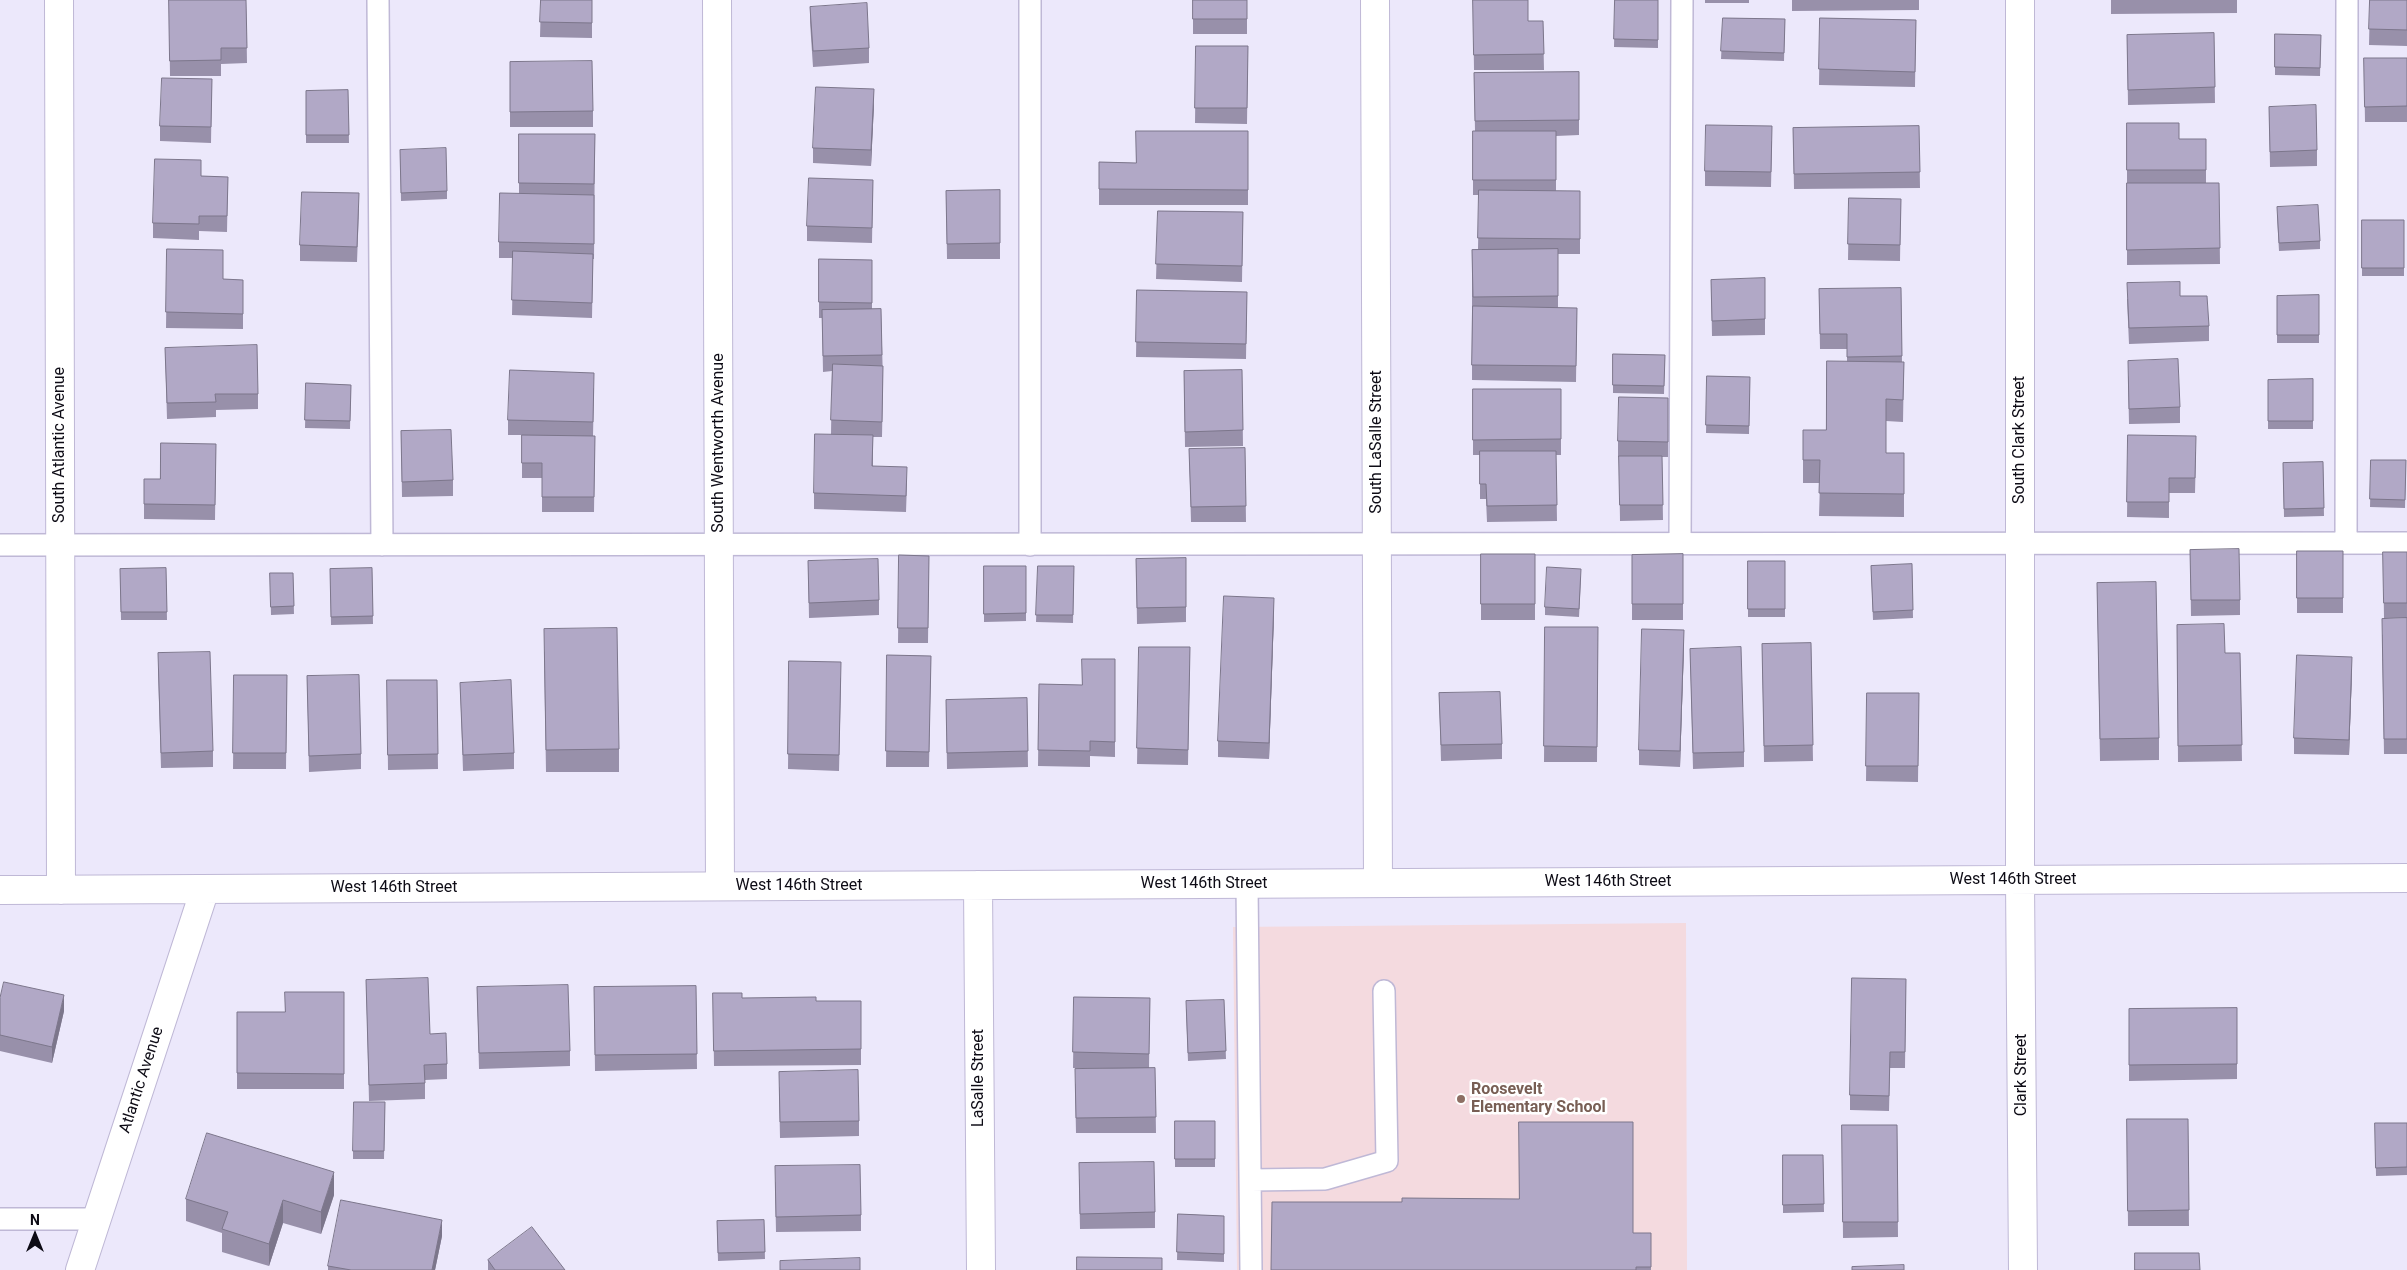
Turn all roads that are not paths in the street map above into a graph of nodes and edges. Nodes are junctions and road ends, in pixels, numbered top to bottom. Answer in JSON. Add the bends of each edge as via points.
{"nodes":[{"id":1,"x":59,"y":0,"type":"edge"},
{"id":2,"x":378,"y":0,"type":"edge"},
{"id":3,"x":717,"y":0,"type":"edge"},
{"id":4,"x":1030,"y":0,"type":"edge"},
{"id":5,"x":1375,"y":0,"type":"edge"},
{"id":6,"x":1682,"y":0,"type":"edge"},
{"id":7,"x":2020,"y":0,"type":"edge"},
{"id":8,"x":2347,"y":0,"type":"edge"},
{"id":9,"x":2346,"y":543,"type":"junction"},
{"id":10,"x":2407,"y":543,"type":"edge"},
{"id":11,"x":1377,"y":544,"type":"junction"},
{"id":12,"x":1680,"y":544,"type":"junction"},
{"id":13,"x":2020,"y":544,"type":"junction"},
{"id":14,"x":0,"y":545,"type":"edge"},
{"id":15,"x":60,"y":545,"type":"junction"},
{"id":16,"x":382,"y":545,"type":"junction"},
{"id":17,"x":719,"y":545,"type":"junction"},
{"id":18,"x":1030,"y":545,"type":"junction"},
{"id":19,"x":2407,"y":878,"type":"edge"},
{"id":20,"x":2020,"y":880,"type":"junction"},
{"id":21,"x":1378,"y":883,"type":"junction"},
{"id":22,"x":1247,"y":884,"type":"junction"},
{"id":23,"x":720,"y":886,"type":"junction"},
{"id":24,"x":978,"y":886,"type":"junction"},
{"id":25,"x":205,"y":889,"type":"junction"},
{"id":26,"x":0,"y":890,"type":"edge"},
{"id":27,"x":61,"y":890,"type":"junction"},
{"id":28,"x":1384,"y":991,"type":"dead end"},
{"id":29,"x":1250,"y":1180,"type":"junction"},
{"id":30,"x":0,"y":1219,"type":"edge"},
{"id":31,"x":96,"y":1219,"type":"junction"},
{"id":32,"x":80,"y":1270,"type":"edge"},
{"id":33,"x":981,"y":1270,"type":"edge"},
{"id":34,"x":1251,"y":1270,"type":"edge"},
{"id":35,"x":2023,"y":1270,"type":"edge"}],
"edges":[{"from":1,"to":15,"type":"street","name":"South Atlantic Avenue"},
{"from":2,"to":16,"type":"lane"},
{"from":3,"to":17,"type":"street","name":"South Wentworth Avenue"},
{"from":4,"to":18,"type":"lane"},
{"from":5,"to":11,"type":"street","name":"South LaSalle Street"},
{"from":6,"to":12,"type":"lane"},
{"from":7,"to":13,"type":"street","name":"South Clark Street"},
{"from":8,"to":9,"type":"lane"},
{"from":9,"to":10,"type":"lane"},
{"from":9,"to":13,"type":"lane"},
{"from":11,"to":12,"type":"lane"},
{"from":11,"to":18,"type":"lane"},
{"from":11,"to":21,"type":"street","name":"South LaSalle Street"},
{"from":12,"to":13,"type":"lane"},
{"from":13,"to":20,"type":"street","name":"South Clark Street"},
{"from":14,"to":15,"type":"lane"},
{"from":15,"to":16,"type":"lane"},
{"from":15,"to":27,"type":"street","name":"South Atlantic Avenue"},
{"from":16,"to":17,"type":"lane"},
{"from":17,"to":18,"type":"lane"},
{"from":17,"to":23,"type":"street","name":"South Wentworth Avenue"},
{"from":19,"to":20,"type":"street","name":"West 146th Street"},
{"from":20,"to":21,"type":"street","name":"West 146th Street"},
{"from":20,"to":35,"type":"street","name":"Clark Street"},
{"from":21,"to":22,"type":"street","name":"West 146th Street"},
{"from":22,"to":24,"type":"street","name":"West 146th Street"},
{"from":22,"to":29,"type":"lane"},
{"from":23,"to":24,"type":"street","name":"West 146th Street"},
{"from":23,"to":25,"type":"street","name":"West 146th Street"},
{"from":24,"to":33,"type":"street","name":"LaSalle Street"},
{"from":25,"to":27,"type":"street","name":"West 146th Street"},
{"from":25,"to":31,"type":"street","name":"Atlantic Avenue"},
{"from":26,"to":27,"type":"street","name":"West 146th Street"},
{"from":28,"to":29,"type":"lane","via":[[1387,1162],[1325,1180]]},
{"from":29,"to":34,"type":"lane"},
{"from":30,"to":31,"type":"lane"},
{"from":31,"to":32,"type":"street","name":"Atlantic Avenue"}]}
